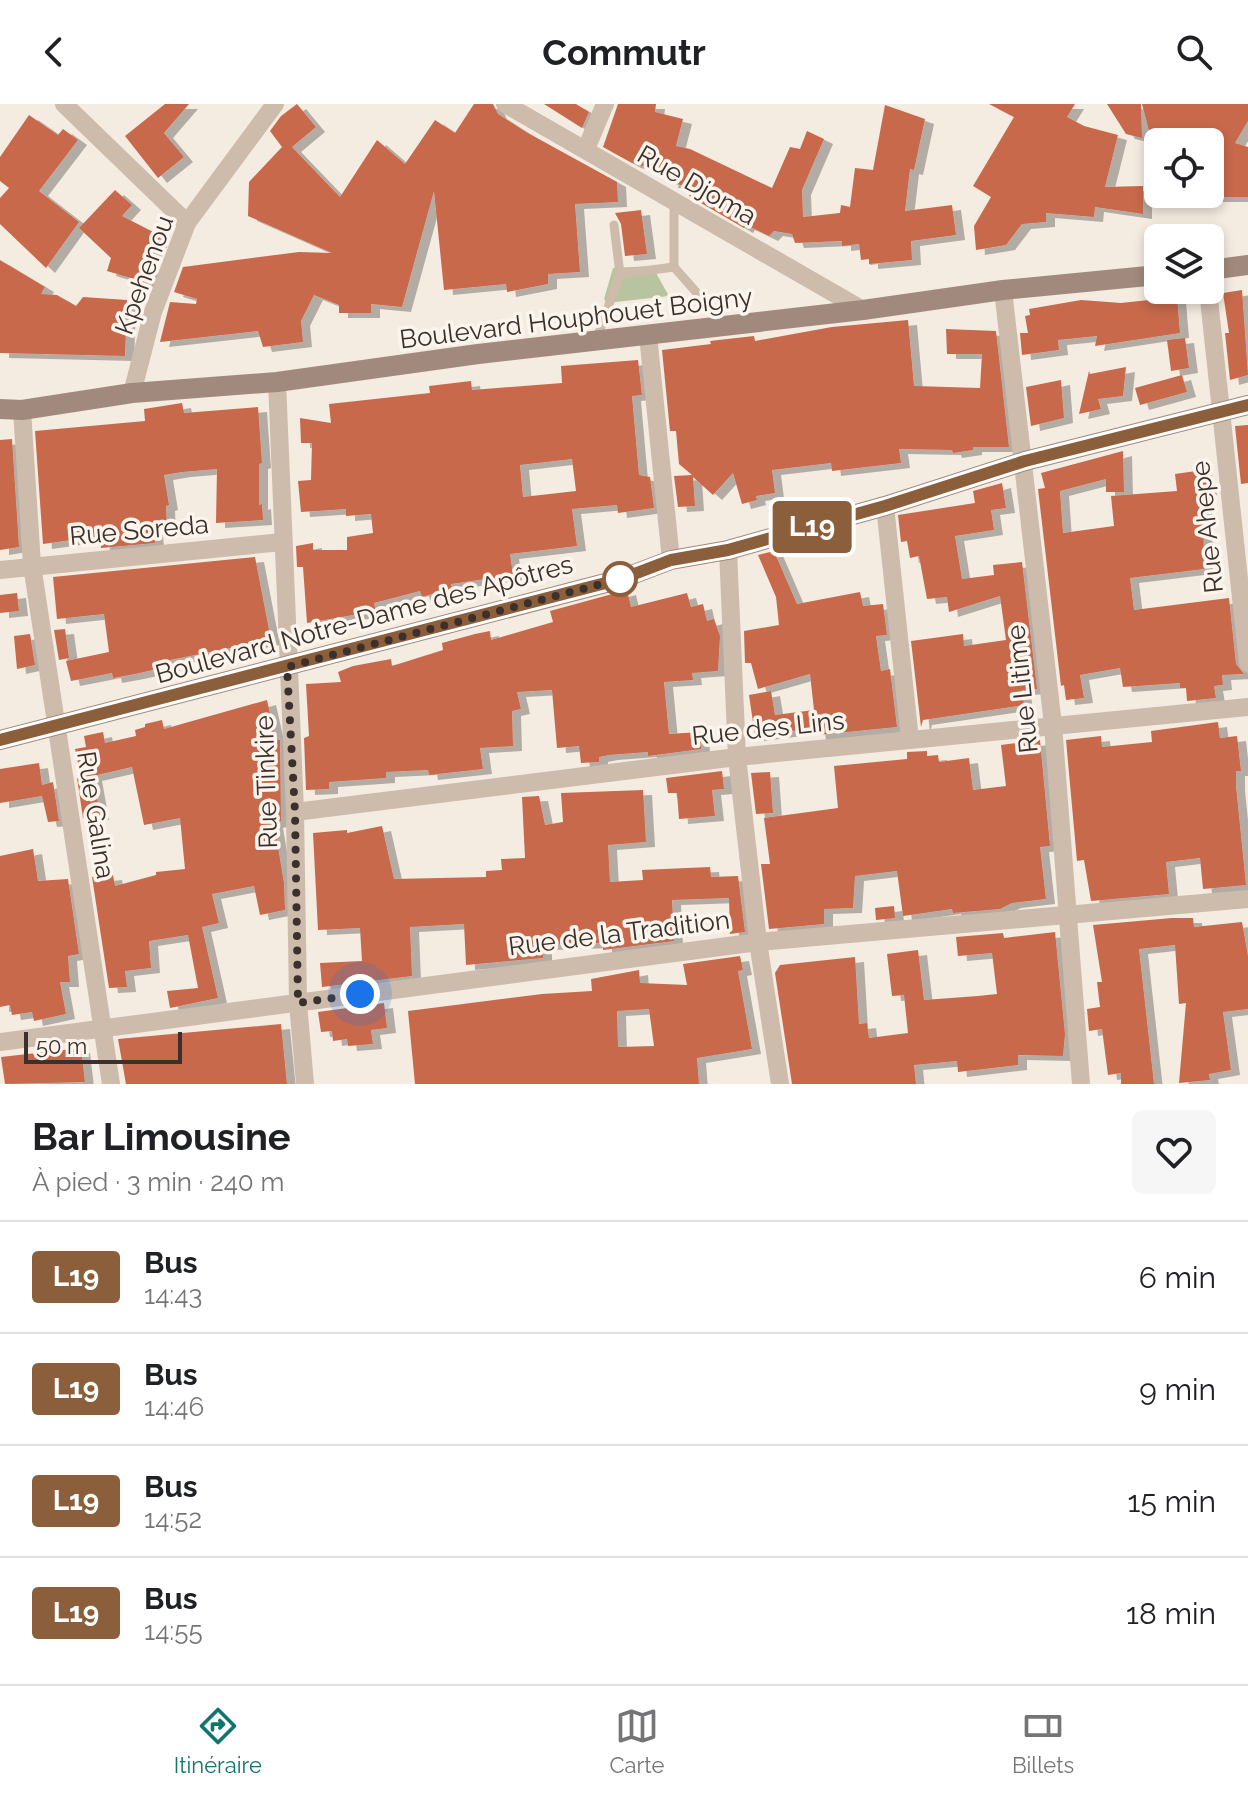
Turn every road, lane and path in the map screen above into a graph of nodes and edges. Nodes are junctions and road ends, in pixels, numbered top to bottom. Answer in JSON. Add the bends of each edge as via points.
{"nodes":[{"id":1,"x":64,"y":104,"type":"edge"},
{"id":2,"x":505,"y":104,"type":"edge"},
{"id":3,"x":605,"y":104,"type":"edge"},
{"id":4,"x":267,"y":107,"type":"edge"},
{"id":5,"x":586,"y":149,"type":"junction"},
{"id":6,"x":674,"y":204,"type":"junction"},
{"id":7,"x":187,"y":223,"type":"junction"},
{"id":8,"x":614,"y":225,"type":"dead end"},
{"id":9,"x":1248,"y":265,"type":"edge"},
{"id":10,"x":674,"y":267,"type":"junction"},
{"id":11,"x":1224,"y":268,"type":"edge"},
{"id":12,"x":620,"y":274,"type":"junction"},
{"id":13,"x":1144,"y":276,"type":"edge"},
{"id":14,"x":1003,"y":290,"type":"junction"},
{"id":15,"x":1209,"y":304,"type":"edge"},
{"id":16,"x":863,"y":310,"type":"junction"},
{"id":17,"x":726,"y":326,"type":"junction"},
{"id":18,"x":648,"y":335,"type":"junction"},
{"id":19,"x":596,"y":341,"type":"junction"},
{"id":20,"x":277,"y":382,"type":"junction"},
{"id":21,"x":132,"y":393,"type":"junction"},
{"id":22,"x":1248,"y":405,"type":"edge"},
{"id":23,"x":0,"y":409,"type":"edge"},
{"id":24,"x":22,"y":410,"type":"junction"},
{"id":25,"x":1221,"y":414,"type":"junction"},
{"id":26,"x":1025,"y":461,"type":"junction"},
{"id":27,"x":885,"y":506,"type":"junction"},
{"id":28,"x":1240,"y":513,"type":"edge"},
{"id":29,"x":282,"y":542,"type":"junction"},
{"id":30,"x":728,"y":550,"type":"junction"},
{"id":31,"x":671,"y":560,"type":"junction"},
{"id":32,"x":32,"y":565,"type":"junction"},
{"id":33,"x":0,"y":570,"type":"edge"},
{"id":34,"x":1248,"y":663,"type":"edge"},
{"id":35,"x":287,"y":667,"type":"junction"},
{"id":36,"x":1248,"y":707,"type":"edge"},
{"id":37,"x":56,"y":725,"type":"junction"},
{"id":38,"x":1053,"y":725,"type":"junction"},
{"id":39,"x":0,"y":740,"type":"edge"},
{"id":40,"x":910,"y":740,"type":"junction"},
{"id":41,"x":737,"y":757,"type":"junction"},
{"id":42,"x":295,"y":812,"type":"junction"},
{"id":43,"x":1248,"y":899,"type":"edge"},
{"id":44,"x":1069,"y":912,"type":"junction"},
{"id":45,"x":758,"y":942,"type":"junction"},
{"id":46,"x":298,"y":1003,"type":"junction"},
{"id":47,"x":104,"y":1031,"type":"junction"},
{"id":48,"x":0,"y":1042,"type":"edge"},
{"id":49,"x":111,"y":1084,"type":"edge"},
{"id":50,"x":305,"y":1084,"type":"edge"},
{"id":51,"x":780,"y":1084,"type":"edge"},
{"id":52,"x":1081,"y":1084,"type":"edge"}],
"edges":[{"from":1,"to":7,"type":"street"},
{"from":2,"to":5,"type":"street","name":"Rue Djoma"},
{"from":3,"to":5,"type":"street"},
{"from":4,"to":7,"type":"street","name":"Kpehenou"},
{"from":5,"to":6,"type":"street","name":"Rue Djoma"},
{"from":6,"to":10,"type":"lane"},
{"from":6,"to":16,"type":"street","name":"Rue Djoma"},
{"from":7,"to":21,"type":"street","name":"Kpehenou","via":[[158,298]]},
{"from":8,"to":12,"type":"lane"},
{"from":9,"to":11,"type":"street"},
{"from":10,"to":12,"type":"lane"},
{"from":10,"to":17,"type":"lane"},
{"from":12,"to":19,"type":"lane"},
{"from":13,"to":14,"type":"street","name":"Boulevard Houphouet Boigny"},
{"from":14,"to":16,"type":"street","name":"Boulevard Houphouet Boigny"},
{"from":14,"to":26,"type":"street","name":"Rue Litime"},
{"from":15,"to":25,"type":"street","name":"Rue Ahepe"},
{"from":16,"to":17,"type":"street","name":"Boulevard Houphouet Boigny"},
{"from":17,"to":18,"type":"street","name":"Boulevard Houphouet Boigny"},
{"from":18,"to":19,"type":"street","name":"Boulevard Houphouet Boigny"},
{"from":18,"to":31,"type":"street"},
{"from":19,"to":20,"type":"street","name":"Boulevard Houphouet Boigny"},
{"from":20,"to":21,"type":"street","name":"Boulevard Houphouet Boigny"},
{"from":20,"to":29,"type":"street","name":"Rue Tinkire"},
{"from":21,"to":24,"type":"street","name":"Boulevard Houphouet Boigny"},
{"from":22,"to":25,"type":"street","name":"Boulevard Notre-Dame des Apôtres"},
{"from":23,"to":24,"type":"street","name":"Boulevard Houphouet Boigny"},
{"from":24,"to":32,"type":"street","name":"Rue Galina"},
{"from":25,"to":26,"type":"street","name":"Boulevard Notre-Dame des Apôtres"},
{"from":25,"to":28,"type":"street","name":"Rue Ahepe"},
{"from":26,"to":27,"type":"street","name":"Boulevard Notre-Dame des Apôtres"},
{"from":26,"to":38,"type":"street","name":"Rue Litime"},
{"from":27,"to":30,"type":"street","name":"Boulevard Notre-Dame des Apôtres"},
{"from":27,"to":40,"type":"street"},
{"from":28,"to":34,"type":"street","name":"Rue Ahepe"},
{"from":29,"to":32,"type":"street","name":"Rue Soreda"},
{"from":29,"to":35,"type":"street","name":"Rue Tinkire"},
{"from":30,"to":31,"type":"street","name":"Boulevard Notre-Dame des Apôtres"},
{"from":30,"to":41,"type":"street"},
{"from":31,"to":35,"type":"street","name":"Boulevard Notre-Dame des Apôtres","via":[[621,579]]},
{"from":32,"to":33,"type":"street","name":"Rue Soreda"},
{"from":32,"to":37,"type":"street","name":"Rue Galina"},
{"from":35,"to":37,"type":"street","name":"Boulevard Notre-Dame des Apôtres"},
{"from":35,"to":42,"type":"street","name":"Rue Tinkire"},
{"from":36,"to":38,"type":"street","name":"Rue des Lins"},
{"from":37,"to":39,"type":"street","name":"Boulevard Notre-Dame des Apôtres"},
{"from":37,"to":47,"type":"street","name":"Rue Galina"},
{"from":38,"to":40,"type":"street","name":"Rue des Lins"},
{"from":38,"to":44,"type":"street","name":"Rue Litime"},
{"from":40,"to":41,"type":"street","name":"Rue des Lins"},
{"from":41,"to":42,"type":"street","name":"Rue des Lins"},
{"from":41,"to":45,"type":"street"},
{"from":42,"to":46,"type":"street","name":"Rue Tinkire"},
{"from":43,"to":44,"type":"street","name":"Rue de la Tradition"},
{"from":44,"to":45,"type":"street","name":"Rue de la Tradition"},
{"from":44,"to":52,"type":"street","name":"Rue Litime"},
{"from":45,"to":46,"type":"street","name":"Rue de la Tradition"},
{"from":45,"to":51,"type":"street"},
{"from":46,"to":47,"type":"street","name":"Rue de la Tradition"},
{"from":46,"to":50,"type":"street","name":"Rue Tinkire"},
{"from":47,"to":48,"type":"street","name":"Rue de la Tradition"},
{"from":47,"to":49,"type":"street","name":"Rue Galina"}]}
